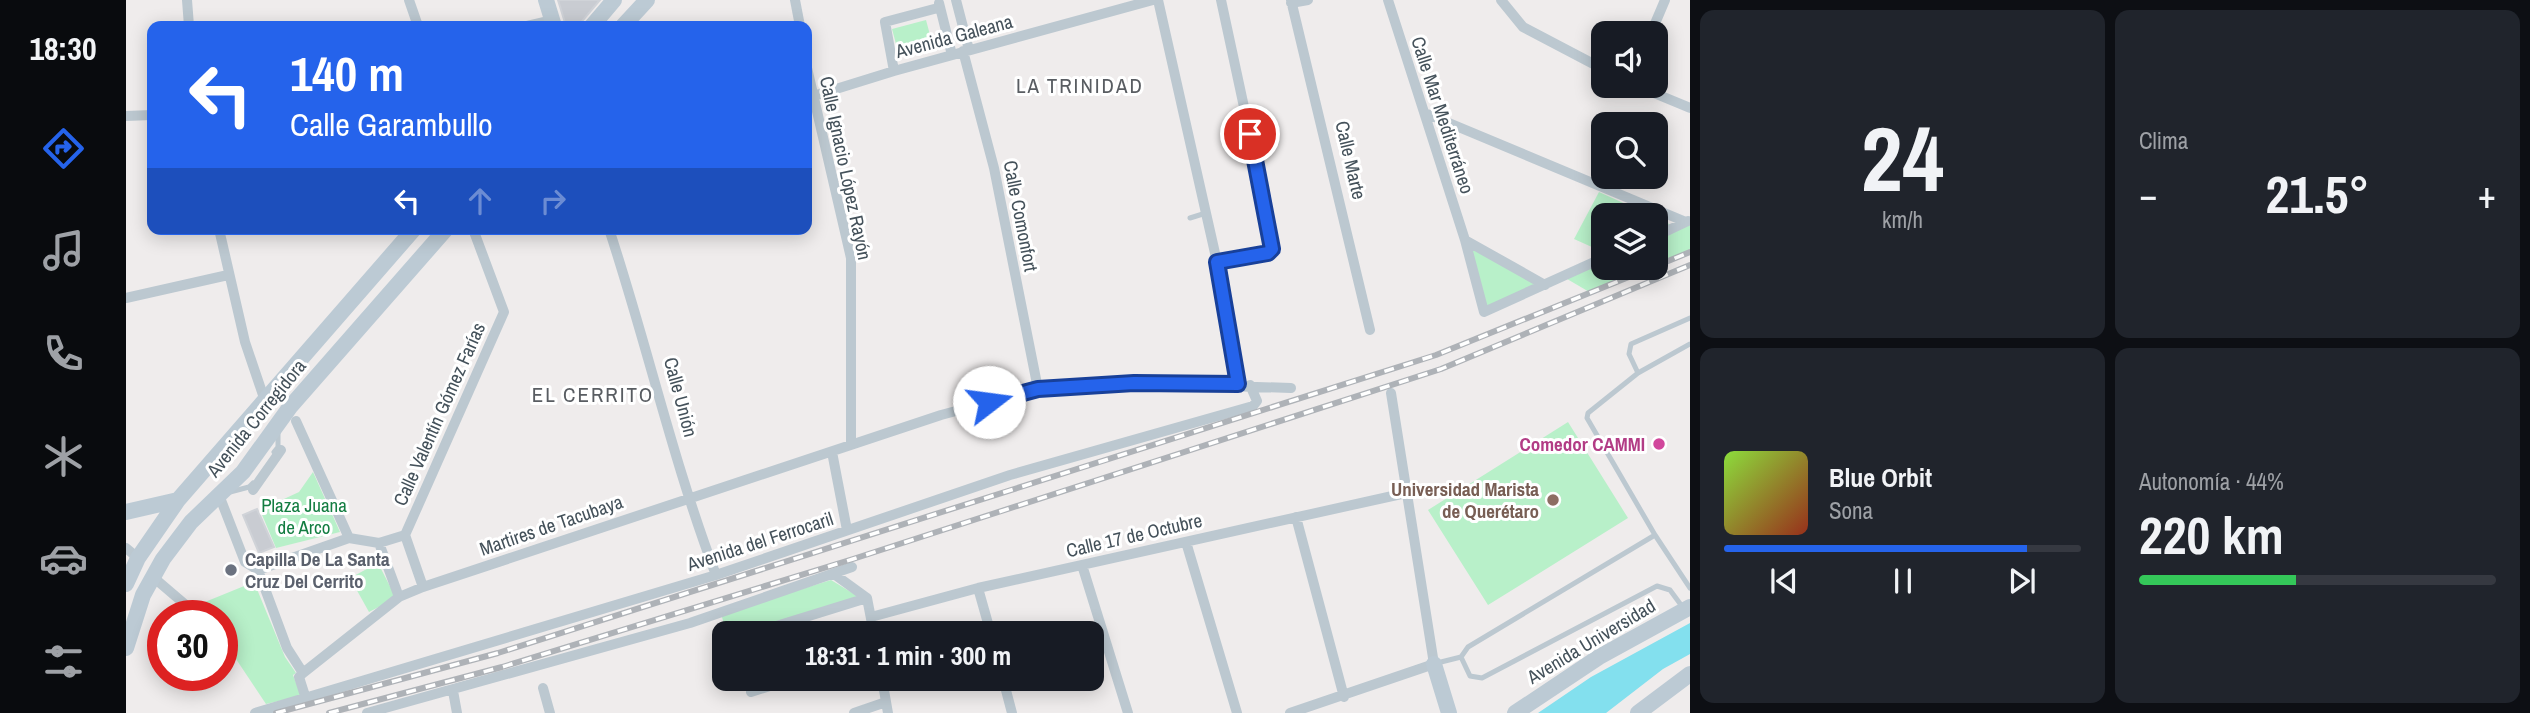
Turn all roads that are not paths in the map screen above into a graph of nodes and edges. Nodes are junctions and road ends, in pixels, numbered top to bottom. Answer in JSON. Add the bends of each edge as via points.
{"nodes":[{"id":1,"x":187,"y":0,"type":"edge"},
{"id":2,"x":409,"y":0,"type":"edge"},
{"id":3,"x":546,"y":0,"type":"edge"},
{"id":4,"x":614,"y":0,"type":"edge"},
{"id":5,"x":647,"y":0,"type":"edge"},
{"id":6,"x":796,"y":0,"type":"edge"},
{"id":7,"x":956,"y":0,"type":"edge"},
{"id":8,"x":1153,"y":0,"type":"edge"},
{"id":9,"x":1158,"y":0,"type":"edge"},
{"id":10,"x":1221,"y":0,"type":"edge"},
{"id":11,"x":1308,"y":0,"type":"edge"},
{"id":12,"x":1388,"y":0,"type":"edge"},
{"id":13,"x":1501,"y":0,"type":"edge"},
{"id":14,"x":1665,"y":0,"type":"edge"},
{"id":15,"x":1291,"y":1,"type":"edge"},
{"id":16,"x":189,"y":21,"type":"edge"},
{"id":17,"x":416,"y":21,"type":"edge"},
{"id":18,"x":552,"y":21,"type":"edge"},
{"id":19,"x":596,"y":21,"type":"edge"},
{"id":20,"x":628,"y":21,"type":"edge"},
{"id":21,"x":799,"y":21,"type":"edge"},
{"id":22,"x":1656,"y":21,"type":"edge"},
{"id":23,"x":961,"y":52,"type":"junction"},
{"id":24,"x":1591,"y":63,"type":"edge"},
{"id":25,"x":894,"y":71,"type":"junction"},
{"id":26,"x":812,"y":96,"type":"edge"},
{"id":27,"x":1667,"y":98,"type":"edge"},
{"id":28,"x":1690,"y":107,"type":"edge"},
{"id":29,"x":812,"y":108,"type":"edge"},
{"id":30,"x":1425,"y":113,"type":"junction"},
{"id":31,"x":147,"y":115,"type":"edge"},
{"id":32,"x":126,"y":116,"type":"edge"},
{"id":33,"x":1206,"y":214,"type":"junction"},
{"id":34,"x":1190,"y":218,"type":"dead end"},
{"id":35,"x":1688,"y":221,"type":"edge"},
{"id":36,"x":1668,"y":230,"type":"edge"},
{"id":37,"x":220,"y":235,"type":"edge"},
{"id":38,"x":409,"y":235,"type":"edge"},
{"id":39,"x":441,"y":235,"type":"edge"},
{"id":40,"x":475,"y":235,"type":"edge"},
{"id":41,"x":611,"y":235,"type":"edge"},
{"id":42,"x":1465,"y":240,"type":"junction"},
{"id":43,"x":1217,"y":262,"type":"junction"},
{"id":44,"x":1591,"y":264,"type":"edge"},
{"id":45,"x":228,"y":275,"type":"junction"},
{"id":46,"x":1545,"y":285,"type":"junction"},
{"id":47,"x":126,"y":298,"type":"edge"},
{"id":48,"x":1690,"y":318,"type":"edge"},
{"id":49,"x":1370,"y":330,"type":"dead end"},
{"id":50,"x":1690,"y":344,"type":"edge"},
{"id":51,"x":1638,"y":373,"type":"junction"},
{"id":52,"x":1238,"y":384,"type":"junction"},
{"id":53,"x":1250,"y":385,"type":"junction"},
{"id":54,"x":1291,"y":388,"type":"dead end"},
{"id":55,"x":1038,"y":389,"type":"junction"},
{"id":56,"x":1391,"y":393,"type":"dead end"},
{"id":57,"x":265,"y":401,"type":"junction"},
{"id":58,"x":289,"y":419,"type":"junction"},
{"id":59,"x":851,"y":444,"type":"junction"},
{"id":60,"x":222,"y":450,"type":"junction"},
{"id":61,"x":281,"y":450,"type":"dead end"},
{"id":62,"x":832,"y":452,"type":"junction"},
{"id":63,"x":261,"y":471,"type":"junction"},
{"id":64,"x":243,"y":472,"type":"junction"},
{"id":65,"x":253,"y":490,"type":"dead end"},
{"id":66,"x":1406,"y":493,"type":"junction"},
{"id":67,"x":219,"y":495,"type":"junction"},
{"id":68,"x":687,"y":498,"type":"junction"},
{"id":69,"x":178,"y":500,"type":"junction"},
{"id":70,"x":126,"y":512,"type":"edge"},
{"id":71,"x":1296,"y":517,"type":"junction"},
{"id":72,"x":847,"y":530,"type":"junction"},
{"id":73,"x":405,"y":535,"type":"junction"},
{"id":74,"x":1655,"y":536,"type":"junction"},
{"id":75,"x":349,"y":538,"type":"junction"},
{"id":76,"x":1186,"y":542,"type":"junction"},
{"id":77,"x":379,"y":543,"type":"junction"},
{"id":78,"x":132,"y":553,"type":"edge"},
{"id":79,"x":1082,"y":565,"type":"junction"},
{"id":80,"x":852,"y":568,"type":"dead end"},
{"id":81,"x":834,"y":574,"type":"junction"},
{"id":82,"x":256,"y":575,"type":"junction"},
{"id":83,"x":716,"y":575,"type":"junction"},
{"id":84,"x":153,"y":577,"type":"junction"},
{"id":85,"x":126,"y":584,"type":"edge"},
{"id":86,"x":423,"y":587,"type":"junction"},
{"id":87,"x":978,"y":588,"type":"junction"},
{"id":88,"x":1690,"y":589,"type":"edge"},
{"id":89,"x":399,"y":597,"type":"junction"},
{"id":90,"x":867,"y":598,"type":"junction"},
{"id":91,"x":180,"y":600,"type":"edge"},
{"id":92,"x":1687,"y":609,"type":"edge"},
{"id":93,"x":871,"y":617,"type":"junction"},
{"id":94,"x":793,"y":621,"type":"edge"},
{"id":95,"x":872,"y":621,"type":"edge"},
{"id":96,"x":987,"y":621,"type":"edge"},
{"id":97,"x":126,"y":648,"type":"edge"},
{"id":98,"x":1461,"y":657,"type":"junction"},
{"id":99,"x":1434,"y":664,"type":"junction"},
{"id":100,"x":303,"y":673,"type":"junction"},
{"id":101,"x":1690,"y":674,"type":"edge"},
{"id":102,"x":543,"y":688,"type":"dead end"},
{"id":103,"x":453,"y":691,"type":"junction"},
{"id":104,"x":754,"y":691,"type":"edge"},
{"id":105,"x":1007,"y":691,"type":"edge"},
{"id":106,"x":751,"y":692,"type":"dead end"},
{"id":107,"x":1344,"y":697,"type":"junction"},
{"id":108,"x":306,"y":699,"type":"junction"},
{"id":109,"x":887,"y":708,"type":"edge"},
{"id":110,"x":1307,"y":710,"type":"edge"},
{"id":111,"x":255,"y":713,"type":"edge"},
{"id":112,"x":367,"y":713,"type":"edge"},
{"id":113,"x":457,"y":713,"type":"edge"},
{"id":114,"x":550,"y":713,"type":"edge"},
{"id":115,"x":854,"y":713,"type":"edge"},
{"id":116,"x":1013,"y":713,"type":"edge"},
{"id":117,"x":1128,"y":713,"type":"edge"},
{"id":118,"x":1237,"y":713,"type":"edge"},
{"id":119,"x":1290,"y":713,"type":"edge"},
{"id":120,"x":1449,"y":713,"type":"edge"},
{"id":121,"x":1515,"y":713,"type":"edge"},
{"id":122,"x":1639,"y":713,"type":"edge"}],
"edges":[{"from":1,"to":16,"type":"street"},
{"from":2,"to":17,"type":"street"},
{"from":3,"to":18,"type":"main road"},
{"from":4,"to":19,"type":"main road"},
{"from":5,"to":20,"type":"main road"},
{"from":6,"to":21,"type":"street"},
{"from":7,"to":23,"type":"street"},
{"from":8,"to":23,"type":"street","name":"Avenida Galeana"},
{"from":9,"to":33,"type":"street"},
{"from":10,"to":43,"type":"street","via":[[1273,242],[1268,253]]},
{"from":11,"to":15,"type":"street"},
{"from":12,"to":30,"type":"street","name":"Calle Mar Mediterráneo"},
{"from":13,"to":24,"type":"street","via":[[1523,27]]},
{"from":14,"to":22,"type":"street"},
{"from":15,"to":49,"type":"street","name":"Calle Marte"},
{"from":23,"to":25,"type":"street","name":"Avenida Galeana"},
{"from":23,"to":25,"type":"street","via":[[937,6],[885,22]]},
{"from":23,"to":55,"type":"street","name":"Calle Comonfort","via":[[994,168]]},
{"from":25,"to":26,"type":"street","name":"Avenida Galeana"},
{"from":27,"to":28,"type":"street"},
{"from":29,"to":59,"type":"street","name":"Calle Ignacio López Rayón","via":[[851,258]]},
{"from":30,"to":35,"type":"street"},
{"from":30,"to":42,"type":"street","name":"Calle Mar Mediterráneo"},
{"from":31,"to":32,"type":"street"},
{"from":33,"to":34,"type":"lane"},
{"from":33,"to":43,"type":"street"},
{"from":35,"to":36,"type":"street"},
{"from":37,"to":45,"type":"street"},
{"from":38,"to":57,"type":"main road","name":"Avenida Corregidora"},
{"from":39,"to":58,"type":"main road","name":"Avenida Corregidora"},
{"from":40,"to":73,"type":"street","name":"Calle Valentín Gómez Farías","via":[[504,312]]},
{"from":41,"to":68,"type":"street","name":"Calle Unión"},
{"from":42,"to":46,"type":"street"},
{"from":42,"to":46,"type":"street","name":"Calle Mar Mediterráneo","via":[[1484,313]]},
{"from":43,"to":52,"type":"street"},
{"from":44,"to":46,"type":"street","name":"Calle Mar Mediterráneo"},
{"from":45,"to":47,"type":"street"},
{"from":45,"to":57,"type":"street"},
{"from":48,"to":51,"type":"lane","via":[[1631,344],[1629,354]]},
{"from":50,"to":51,"type":"lane"},
{"from":51,"to":74,"type":"lane","via":[[1591,409],[1587,418]]},
{"from":52,"to":53,"type":"street","name":"Martires de Tacubaya"},
{"from":52,"to":55,"type":"street","name":"Martires de Tacubaya","via":[[1134,383]]},
{"from":53,"to":54,"type":"street","name":"Martires de Tacubaya"},
{"from":53,"to":72,"type":"street","name":"Avenida del Ferrocaril","via":[[1257,401],[1252,406],[1010,475]]},
{"from":55,"to":59,"type":"street","name":"Martires de Tacubaya"},
{"from":56,"to":66,"type":"street"},
{"from":57,"to":60,"type":"main road","name":"Avenida Corregidora"},
{"from":58,"to":63,"type":"lane","via":[[278,447]]},
{"from":58,"to":64,"type":"main road","name":"Avenida Corregidora"},
{"from":58,"to":75,"type":"street"},
{"from":59,"to":62,"type":"street","name":"Martires de Tacubaya"},
{"from":60,"to":64,"type":"main road","via":[[223,461]]},
{"from":60,"to":69,"type":"main road","name":"Avenida Corregidora"},
{"from":61,"to":65,"type":"street"},
{"from":62,"to":68,"type":"street","name":"Martires de Tacubaya"},
{"from":62,"to":72,"type":"street"},
{"from":63,"to":64,"type":"lane"},
{"from":63,"to":67,"type":"lane","via":[[249,487]]},
{"from":64,"to":67,"type":"main road","name":"Avenida Corregidora"},
{"from":66,"to":71,"type":"street","name":"Calle 17 de Octubre"},
{"from":66,"to":99,"type":"street"},
{"from":67,"to":82,"type":"street","via":[[245,562]]},
{"from":67,"to":84,"type":"main road","name":"Avenida Corregidora","via":[[191,522]]},
{"from":68,"to":83,"type":"street","name":"Calle Unión"},
{"from":68,"to":86,"type":"street","name":"Martires de Tacubaya"},
{"from":69,"to":70,"type":"main road"},
{"from":69,"to":78,"type":"main road","name":"Avenida Corregidora"},
{"from":71,"to":76,"type":"street","name":"Calle 17 de Octubre"},
{"from":71,"to":107,"type":"street"},
{"from":72,"to":83,"type":"street","name":"Avenida del Ferrocaril"},
{"from":73,"to":77,"type":"street"},
{"from":73,"to":86,"type":"street"},
{"from":74,"to":88,"type":"lane"},
{"from":74,"to":98,"type":"lane","via":[[1468,647]]},
{"from":75,"to":77,"type":"street"},
{"from":75,"to":82,"type":"street"},
{"from":76,"to":79,"type":"street","name":"Calle 17 de Octubre"},
{"from":76,"to":118,"type":"street"},
{"from":77,"to":89,"type":"street"},
{"from":78,"to":85,"type":"main road","name":"Avenida Corregidora"},
{"from":79,"to":87,"type":"street","name":"Calle 17 de Octubre"},
{"from":79,"to":117,"type":"street"},
{"from":80,"to":81,"type":"street"},
{"from":81,"to":90,"type":"street"},
{"from":81,"to":103,"type":"street","via":[[690,623]]},
{"from":82,"to":100,"type":"street","via":[[287,648]]},
{"from":83,"to":108,"type":"street","name":"Avenida del Ferrocaril"},
{"from":84,"to":91,"type":"street"},
{"from":84,"to":97,"type":"main road","name":"Avenida Corregidora"},
{"from":86,"to":89,"type":"street","name":"Martires de Tacubaya"},
{"from":87,"to":93,"type":"street","name":"Calle 17 de Octubre"},
{"from":87,"to":96,"type":"street"},
{"from":89,"to":100,"type":"street","name":"Martires de Tacubaya"},
{"from":90,"to":93,"type":"street"},
{"from":90,"to":94,"type":"street"},
{"from":92,"to":98,"type":"lane","via":[[1670,590],[1657,586],[1482,678],[1470,676]]},
{"from":92,"to":121,"type":"main road","name":"Avenida Universidad","via":[[1599,657]]},
{"from":93,"to":95,"type":"street"},
{"from":98,"to":99,"type":"lane"},
{"from":99,"to":107,"type":"street"},
{"from":99,"to":120,"type":"main road"},
{"from":100,"to":108,"type":"street","via":[[299,677]]},
{"from":101,"to":122,"type":"main road"},
{"from":102,"to":114,"type":"street"},
{"from":103,"to":112,"type":"street"},
{"from":103,"to":113,"type":"street"},
{"from":104,"to":106,"type":"street"},
{"from":105,"to":116,"type":"street"},
{"from":107,"to":110,"type":"street"},
{"from":108,"to":111,"type":"street","name":"Avenida del Ferrocaril"},
{"from":109,"to":115,"type":"street"},
{"from":110,"to":119,"type":"street"}]}
